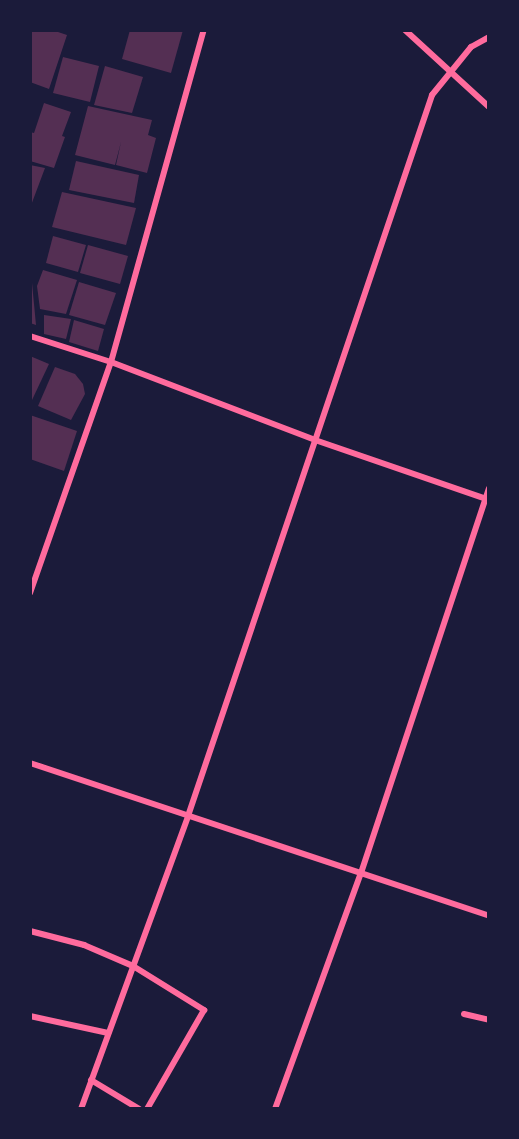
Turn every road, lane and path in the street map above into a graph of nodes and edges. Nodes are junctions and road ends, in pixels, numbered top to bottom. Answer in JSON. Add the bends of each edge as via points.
{"nodes":[{"id":1,"x":204,"y":30,"type":"edge"},
{"id":2,"x":405,"y":30,"type":"edge"},
{"id":3,"x":489,"y":37,"type":"edge"},
{"id":4,"x":452,"y":71,"type":"junction"},
{"id":5,"x":489,"y":107,"type":"edge"},
{"id":6,"x":30,"y":336,"type":"edge"},
{"id":7,"x":111,"y":362,"type":"junction"},
{"id":8,"x":315,"y":440,"type":"junction"},
{"id":9,"x":489,"y":489,"type":"edge"},
{"id":10,"x":487,"y":499,"type":"edge"},
{"id":11,"x":30,"y":593,"type":"edge"},
{"id":12,"x":30,"y":763,"type":"edge"},
{"id":13,"x":188,"y":816,"type":"junction"},
{"id":14,"x":361,"y":873,"type":"junction"},
{"id":15,"x":489,"y":916,"type":"edge"},
{"id":16,"x":30,"y":931,"type":"edge"},
{"id":17,"x":133,"y":966,"type":"junction"},
{"id":18,"x":464,"y":1014,"type":"dead end"},
{"id":19,"x":30,"y":1016,"type":"edge"},
{"id":20,"x":489,"y":1020,"type":"edge"},
{"id":21,"x":108,"y":1034,"type":"junction"},
{"id":22,"x":91,"y":1080,"type":"junction"},
{"id":23,"x":81,"y":1109,"type":"edge"},
{"id":24,"x":139,"y":1109,"type":"edge"},
{"id":25,"x":147,"y":1109,"type":"edge"},
{"id":26,"x":275,"y":1109,"type":"edge"}],
"edges":[{"from":1,"to":7,"type":"street"},
{"from":2,"to":4,"type":"street"},
{"from":3,"to":4,"type":"street","via":[[471,47]]},
{"from":4,"to":5,"type":"street"},
{"from":4,"to":8,"type":"street","via":[[432,95]]},
{"from":6,"to":7,"type":"street"},
{"from":7,"to":8,"type":"street"},
{"from":7,"to":11,"type":"street"},
{"from":8,"to":10,"type":"street"},
{"from":8,"to":13,"type":"street"},
{"from":9,"to":10,"type":"street"},
{"from":10,"to":14,"type":"street"},
{"from":12,"to":13,"type":"street"},
{"from":13,"to":14,"type":"street"},
{"from":13,"to":17,"type":"street"},
{"from":14,"to":15,"type":"street"},
{"from":14,"to":26,"type":"street"},
{"from":16,"to":17,"type":"street","via":[[84,945]]},
{"from":17,"to":21,"type":"street"},
{"from":17,"to":25,"type":"street","via":[[204,1010]]},
{"from":18,"to":20,"type":"street"},
{"from":19,"to":21,"type":"street"},
{"from":21,"to":22,"type":"street"},
{"from":22,"to":23,"type":"street"},
{"from":22,"to":24,"type":"street"}]}
